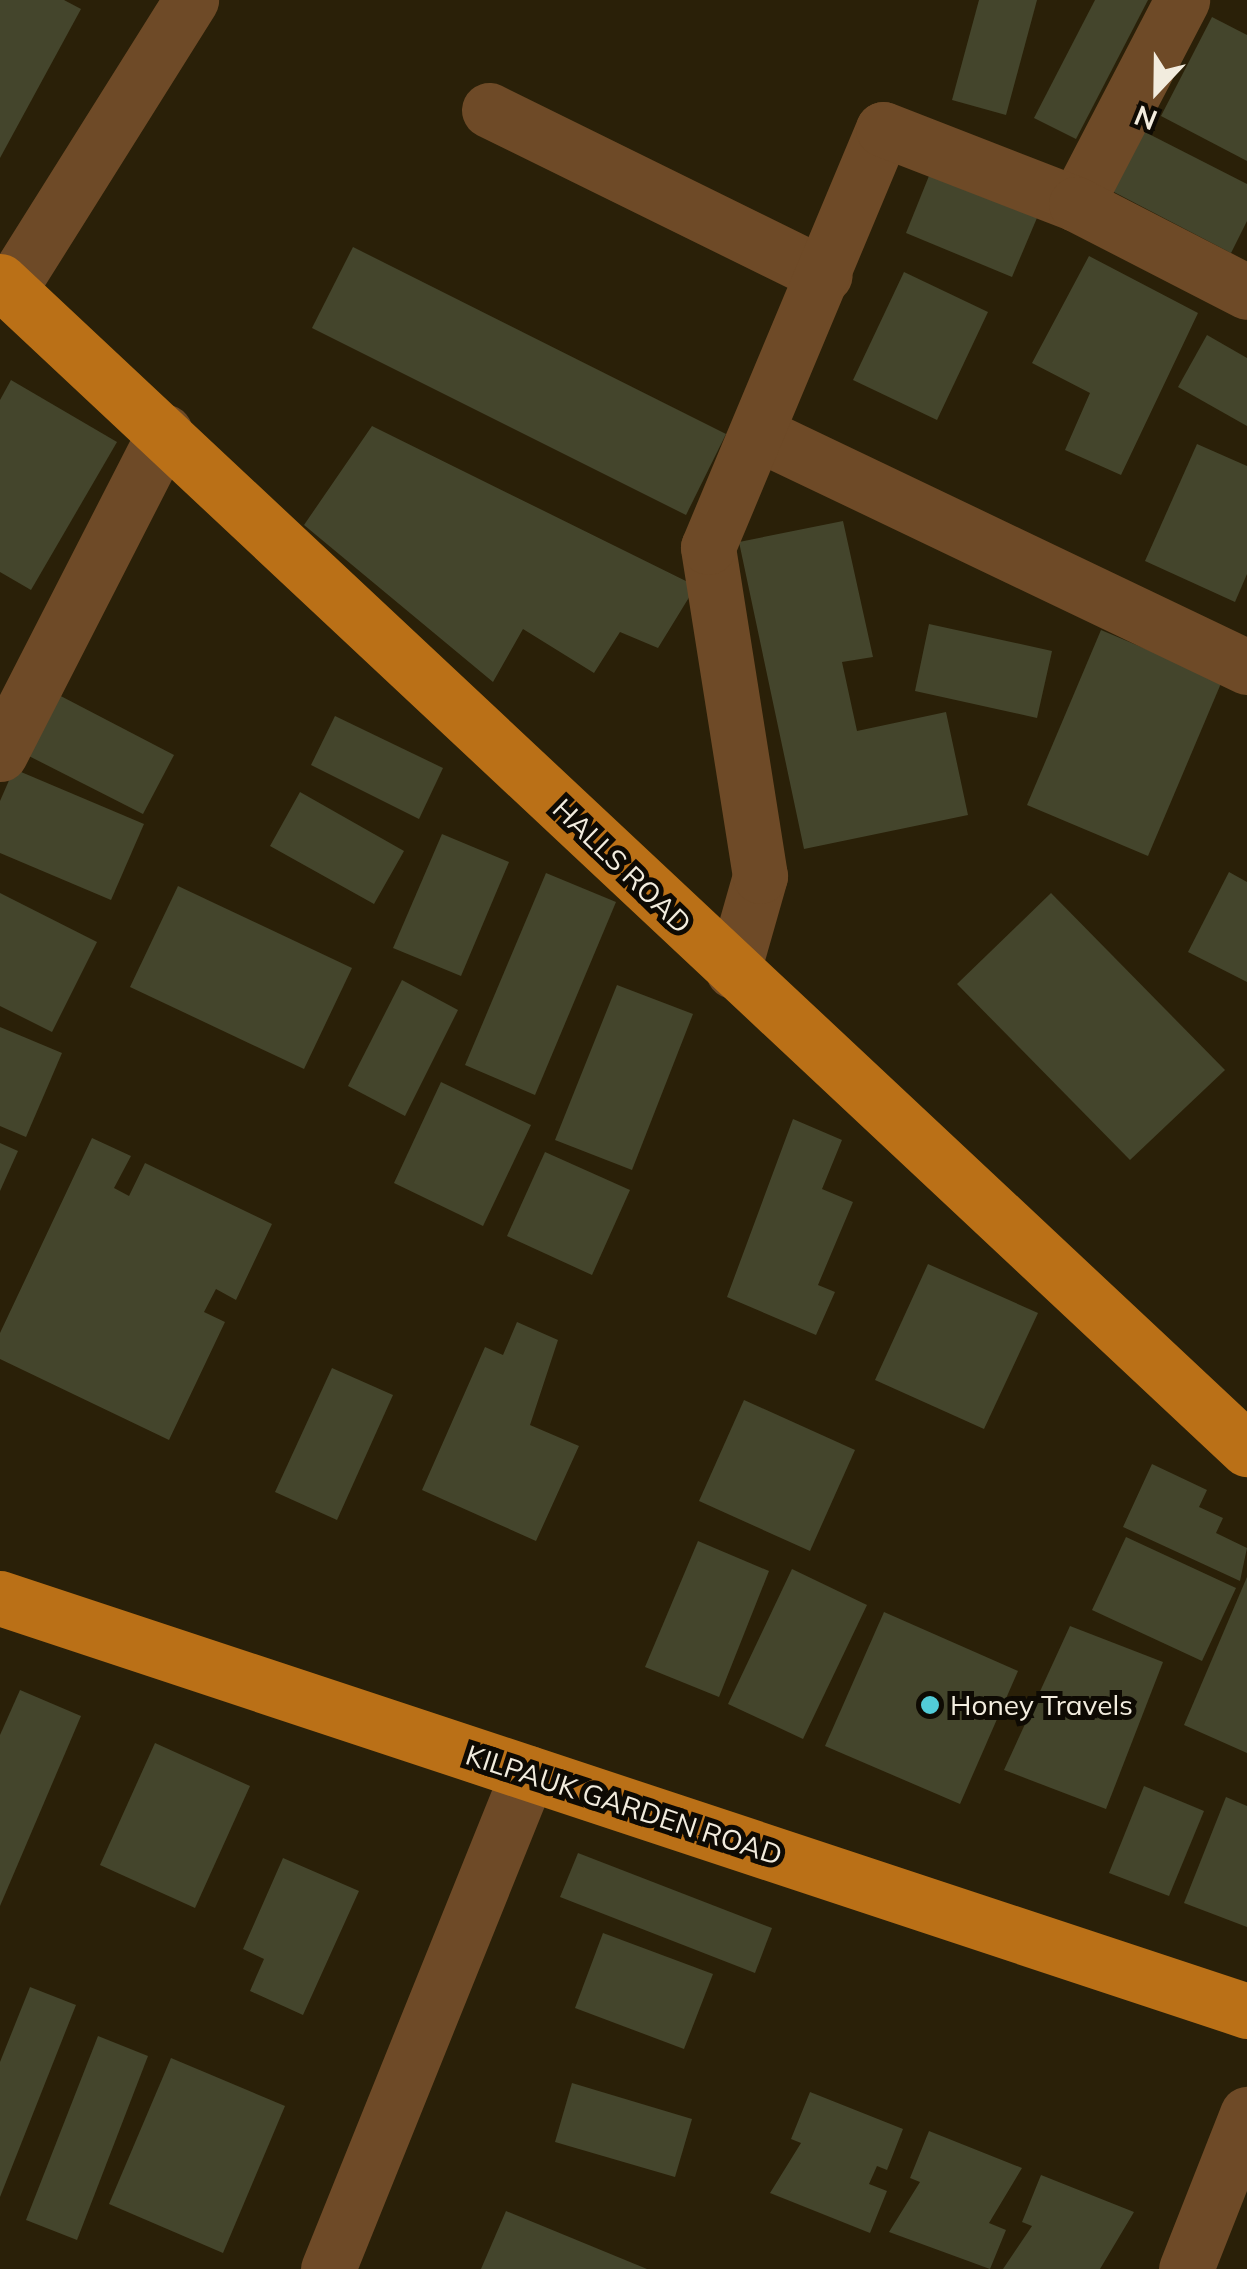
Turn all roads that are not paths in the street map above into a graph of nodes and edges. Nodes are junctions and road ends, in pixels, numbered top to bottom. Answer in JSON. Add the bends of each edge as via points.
{"nodes":[{"id":1,"x":191,"y":0,"type":"edge"},
{"id":2,"x":1182,"y":0,"type":"edge"},
{"id":3,"x":489,"y":110,"type":"dead end"},
{"id":4,"x":1076,"y":204,"type":"junction"},
{"id":5,"x":825,"y":274,"type":"junction"},
{"id":6,"x":6,"y":284,"type":"edge"},
{"id":7,"x":1247,"y":292,"type":"edge"},
{"id":8,"x":166,"y":432,"type":"junction"},
{"id":9,"x":759,"y":434,"type":"junction"},
{"id":10,"x":1247,"y":667,"type":"edge"},
{"id":11,"x":0,"y":754,"type":"edge"},
{"id":12,"x":733,"y":971,"type":"junction"},
{"id":13,"x":1247,"y":1449,"type":"edge"},
{"id":14,"x":0,"y":1598,"type":"edge"},
{"id":15,"x":528,"y":1773,"type":"junction"},
{"id":16,"x":1247,"y":2011,"type":"edge"},
{"id":17,"x":1247,"y":2114,"type":"edge"},
{"id":18,"x":328,"y":2269,"type":"edge"},
{"id":19,"x":1186,"y":2269,"type":"edge"}],
"edges":[{"from":1,"to":6,"type":"street"},
{"from":2,"to":4,"type":"street"},
{"from":3,"to":5,"type":"street"},
{"from":4,"to":5,"type":"street","via":[[883,128]]},
{"from":4,"to":7,"type":"street"},
{"from":5,"to":9,"type":"street"},
{"from":6,"to":8,"type":"main road","name":"HALLS ROAD"},
{"from":8,"to":11,"type":"street"},
{"from":8,"to":12,"type":"main road","name":"HALLS ROAD"},
{"from":9,"to":10,"type":"street"},
{"from":9,"to":12,"type":"street","via":[[708,547],[760,876]]},
{"from":12,"to":13,"type":"main road","name":"HALLS ROAD"},
{"from":14,"to":15,"type":"main road","name":"KILPAUK GARDEN ROAD"},
{"from":15,"to":16,"type":"main road","name":"KILPAUK GARDEN ROAD"},
{"from":15,"to":18,"type":"street"},
{"from":17,"to":19,"type":"street"}]}
